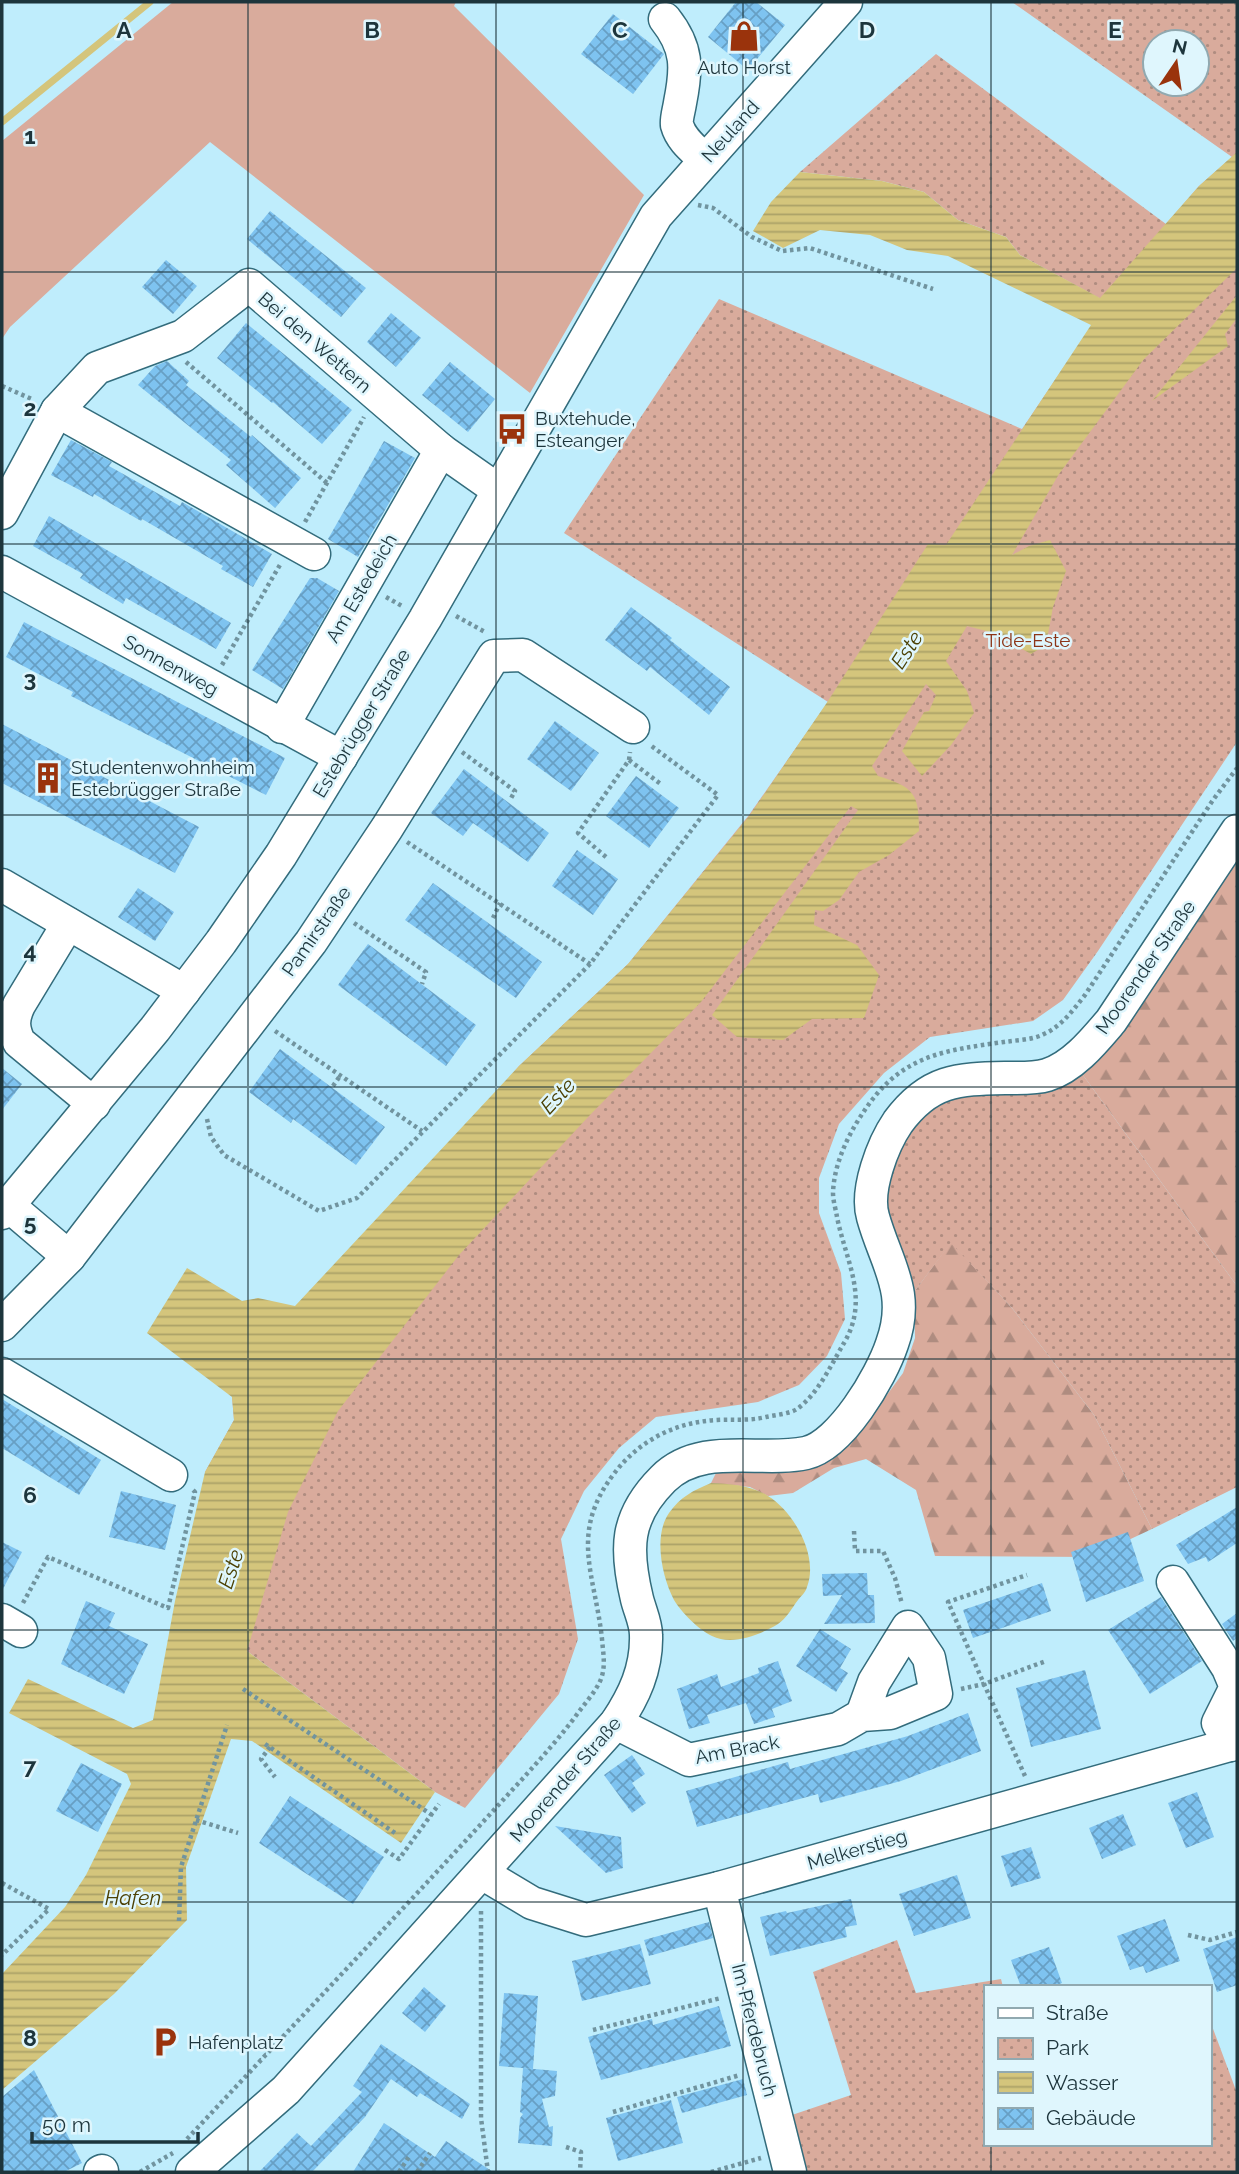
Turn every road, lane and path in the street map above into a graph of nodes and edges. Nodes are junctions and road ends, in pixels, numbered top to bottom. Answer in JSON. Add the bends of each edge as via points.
{"nodes":[{"id":1,"x":846,"y":2,"type":"edge"},
{"id":2,"x":665,"y":19,"type":"dead end"},
{"id":3,"x":705,"y":160,"type":"junction"},
{"id":4,"x":670,"y":198,"type":"junction"},
{"id":5,"x":933,"y":289,"type":"dead end"},
{"id":6,"x":164,"y":343,"type":"junction"},
{"id":7,"x":2,"y":386,"type":"edge"},
{"id":8,"x":57,"y":411,"type":"junction"},
{"id":9,"x":441,"y":450,"type":"junction"},
{"id":10,"x":327,"y":483,"type":"dead end"},
{"id":11,"x":498,"y":490,"type":"junction"},
{"id":12,"x":2,"y":513,"type":"edge"},
{"id":13,"x":314,"y":554,"type":"dead end"},
{"id":14,"x":2,"y":572,"type":"edge"},
{"id":15,"x":282,"y":727,"type":"junction"},
{"id":16,"x":633,"y":727,"type":"junction"},
{"id":17,"x":442,"y":737,"type":"junction"},
{"id":18,"x":341,"y":757,"type":"junction"},
{"id":19,"x":629,"y":760,"type":"junction"},
{"id":20,"x":662,"y":785,"type":"dead end"},
{"id":21,"x":510,"y":800,"type":"dead end"},
{"id":22,"x":387,"y":828,"type":"junction"},
{"id":23,"x":1237,"y":831,"type":"edge"},
{"id":24,"x":606,"y":856,"type":"dead end"},
{"id":25,"x":2,"y":885,"type":"edge"},
{"id":26,"x":500,"y":902,"type":"junction"},
{"id":27,"x":334,"y":908,"type":"junction"},
{"id":28,"x":494,"y":918,"type":"dead end"},
{"id":29,"x":68,"y":923,"type":"junction"},
{"id":30,"x":590,"y":964,"type":"junction"},
{"id":31,"x":422,"y":984,"type":"dead end"},
{"id":32,"x":184,"y":991,"type":"junction"},
{"id":33,"x":253,"y":1016,"type":"junction"},
{"id":34,"x":340,"y":1076,"type":"junction"},
{"id":35,"x":333,"y":1086,"type":"dead end"},
{"id":36,"x":94,"y":1104,"type":"junction"},
{"id":37,"x":185,"y":1105,"type":"junction"},
{"id":38,"x":422,"y":1130,"type":"junction"},
{"id":39,"x":5,"y":1210,"type":"edge"},
{"id":40,"x":69,"y":1258,"type":"junction"},
{"id":41,"x":2,"y":1325,"type":"edge"},
{"id":42,"x":2,"y":1374,"type":"edge"},
{"id":43,"x":170,"y":1475,"type":"joint"},
{"id":44,"x":854,"y":1531,"type":"dead end"},
{"id":45,"x":1027,"y":1575,"type":"dead end"},
{"id":46,"x":1173,"y":1582,"type":"dead end"},
{"id":47,"x":11,"y":1626,"type":"edge"},
{"id":48,"x":908,"y":1627,"type":"junction"},
{"id":49,"x":1046,"y":1661,"type":"dead end"},
{"id":50,"x":984,"y":1684,"type":"junction"},
{"id":51,"x":243,"y":1689,"type":"dead end"},
{"id":52,"x":936,"y":1694,"type":"junction"},
{"id":53,"x":862,"y":1715,"type":"junction"},
{"id":54,"x":616,"y":1723,"type":"junction"},
{"id":55,"x":227,"y":1725,"type":"dead end"},
{"id":56,"x":1234,"y":1744,"type":"edge"},
{"id":57,"x":275,"y":1777,"type":"dead end"},
{"id":58,"x":1035,"y":1799,"type":"junction"},
{"id":59,"x":439,"y":1804,"type":"dead end"},
{"id":60,"x":432,"y":1815,"type":"junction"},
{"id":61,"x":196,"y":1820,"type":"junction"},
{"id":62,"x":237,"y":1833,"type":"dead end"},
{"id":63,"x":395,"y":1833,"type":"dead end"},
{"id":64,"x":385,"y":1850,"type":"dead end"},
{"id":65,"x":482,"y":1873,"type":"junction"},
{"id":66,"x":2,"y":1883,"type":"edge"},
{"id":67,"x":719,"y":1888,"type":"junction"},
{"id":68,"x":179,"y":1921,"type":"dead end"},
{"id":69,"x":1237,"y":1932,"type":"edge"},
{"id":70,"x":1188,"y":1935,"type":"dead end"},
{"id":71,"x":2,"y":1955,"type":"edge"},
{"id":72,"x":745,"y":1992,"type":"junction"},
{"id":73,"x":593,"y":2030,"type":"dead end"},
{"id":74,"x":764,"y":2068,"type":"junction"},
{"id":75,"x":613,"y":2112,"type":"dead end"},
{"id":76,"x":566,"y":2147,"type":"dead end"},
{"id":77,"x":430,"y":2153,"type":"dead end"},
{"id":78,"x":411,"y":2155,"type":"dead end"},
{"id":79,"x":183,"y":2162,"type":"edge"},
{"id":80,"x":788,"y":2162,"type":"edge"},
{"id":81,"x":139,"y":2172,"type":"edge"},
{"id":82,"x":399,"y":2172,"type":"edge"},
{"id":83,"x":418,"y":2172,"type":"edge"},
{"id":84,"x":488,"y":2172,"type":"edge"},
{"id":85,"x":580,"y":2172,"type":"edge"},
{"id":86,"x":712,"y":2172,"type":"edge"}],
"edges":[{"from":1,"to":3,"type":"street","name":"Neuland"},
{"from":2,"to":3,"type":"street","via":[[685,54],[676,123]]},
{"from":3,"to":4,"type":"street","name":"Neuland"},
{"from":4,"to":5,"type":"path","via":[[713,208],[752,237],[782,251],[810,248]]},
{"from":4,"to":11,"type":"street","name":"Estebrügger Straße"},
{"from":6,"to":8,"type":"street","name":"Bei den Wettern","via":[[97,368]]},
{"from":6,"to":9,"type":"street","name":"Bei den Wettern","via":[[183,336],[249,285]]},
{"from":6,"to":10,"type":"path"},
{"from":7,"to":8,"type":"path"},
{"from":8,"to":12,"type":"street","name":"Bei den Wettern"},
{"from":8,"to":13,"type":"street"},
{"from":9,"to":11,"type":"street","name":"Bei den Wettern"},
{"from":9,"to":15,"type":"street","name":"Am Estedeich"},
{"from":11,"to":18,"type":"street","name":"Estebrügger Straße"},
{"from":14,"to":15,"type":"street","name":"Sonnenweg"},
{"from":15,"to":18,"type":"street","name":"Sonnenweg"},
{"from":16,"to":17,"type":"street","name":"Pamirstraße","via":[[523,655],[494,656]]},
{"from":16,"to":19,"type":"path"},
{"from":16,"to":30,"type":"path","via":[[653,748],[718,795]]},
{"from":17,"to":21,"type":"path","via":[[515,791]]},
{"from":17,"to":22,"type":"street","name":"Pamirstraße"},
{"from":18,"to":32,"type":"street","name":"Estebrügger Straße","via":[[281,855]]},
{"from":19,"to":20,"type":"path"},
{"from":19,"to":24,"type":"path","via":[[578,833]]},
{"from":22,"to":26,"type":"path"},
{"from":22,"to":27,"type":"street","name":"Pamirstraße"},
{"from":23,"to":54,"type":"street","name":"Moorender Straße","via":[[1090,1046],[1048,1075],[964,1079],[942,1085],[929,1091],[898,1122],[885,1144],[872,1190],[872,1214],[897,1281],[899,1305],[892,1344],[872,1387],[841,1431],[809,1452],[702,1459],[666,1476],[648,1495],[629,1534],[646,1654],[632,1698]]},
{"from":25,"to":29,"type":"street"},
{"from":26,"to":28,"type":"path"},
{"from":26,"to":30,"type":"path"},
{"from":27,"to":31,"type":"path","via":[[426,972]]},
{"from":27,"to":33,"type":"street","name":"Pamirstraße"},
{"from":29,"to":32,"type":"street"},
{"from":29,"to":36,"type":"street","via":[[19,1005],[13,1028],[19,1042]]},
{"from":30,"to":38,"type":"path"},
{"from":32,"to":36,"type":"street","name":"Estebrügger Straße"},
{"from":33,"to":34,"type":"path"},
{"from":33,"to":37,"type":"street","name":"Pamirstraße"},
{"from":34,"to":35,"type":"path"},
{"from":34,"to":38,"type":"path"},
{"from":36,"to":39,"type":"street","name":"Estebrügger Straße"},
{"from":37,"to":38,"type":"path","via":[[207,1119],[211,1137],[224,1155],[319,1211],[357,1198]]},
{"from":37,"to":40,"type":"street","name":"Pamirstraße"},
{"from":39,"to":40,"type":"street"},
{"from":40,"to":41,"type":"street","name":"Pamirstraße"},
{"from":42,"to":43,"type":"street"},
{"from":43,"to":47,"type":"path","via":[[195,1492],[168,1608],[48,1557]]},
{"from":44,"to":48,"type":"path","via":[[855,1551],[883,1551]]},
{"from":45,"to":50,"type":"path","via":[[948,1602]]},
{"from":46,"to":56,"type":"street","via":[[1236,1687],[1218,1723]]},
{"from":48,"to":52,"type":"street","via":[[929,1658]]},
{"from":48,"to":53,"type":"street","via":[[874,1682]]},
{"from":49,"to":50,"type":"path"},
{"from":50,"to":52,"type":"path"},
{"from":50,"to":58,"type":"path"},
{"from":51,"to":60,"type":"path"},
{"from":52,"to":53,"type":"street","name":"Am Brack","via":[[890,1713]]},
{"from":53,"to":54,"type":"street","name":"Am Brack","via":[[838,1729],[689,1760]]},
{"from":54,"to":65,"type":"street","name":"Moorender Straße"},
{"from":55,"to":61,"type":"path"},
{"from":56,"to":58,"type":"street","name":"Melkerstieg"},
{"from":57,"to":63,"type":"path","via":[[261,1759],[267,1746]]},
{"from":58,"to":67,"type":"street","name":"Melkerstieg"},
{"from":59,"to":60,"type":"path"},
{"from":60,"to":64,"type":"path","via":[[399,1859]]},
{"from":61,"to":62,"type":"path"},
{"from":61,"to":68,"type":"path","via":[[181,1867]]},
{"from":65,"to":67,"type":"street","name":"Melkerstieg","via":[[532,1903],[586,1920]]},
{"from":65,"to":79,"type":"street","name":"Moorender Straße","via":[[286,2090]]},
{"from":65,"to":84,"type":"path","via":[[481,2118]]},
{"from":66,"to":71,"type":"path","via":[[49,1909]]},
{"from":67,"to":72,"type":"street","name":"Im Pferdebruch"},
{"from":69,"to":70,"type":"path","via":[[1210,1940]]},
{"from":72,"to":73,"type":"path"},
{"from":72,"to":74,"type":"street","name":"Im Pferdebruch"},
{"from":74,"to":75,"type":"path"},
{"from":74,"to":80,"type":"street","name":"Im Pferdebruch"},
{"from":76,"to":85,"type":"path","via":[[581,2152]]},
{"from":77,"to":83,"type":"path"},
{"from":78,"to":82,"type":"path"},
{"from":79,"to":81,"type":"path"},
{"from":80,"to":86,"type":"path"}]}
